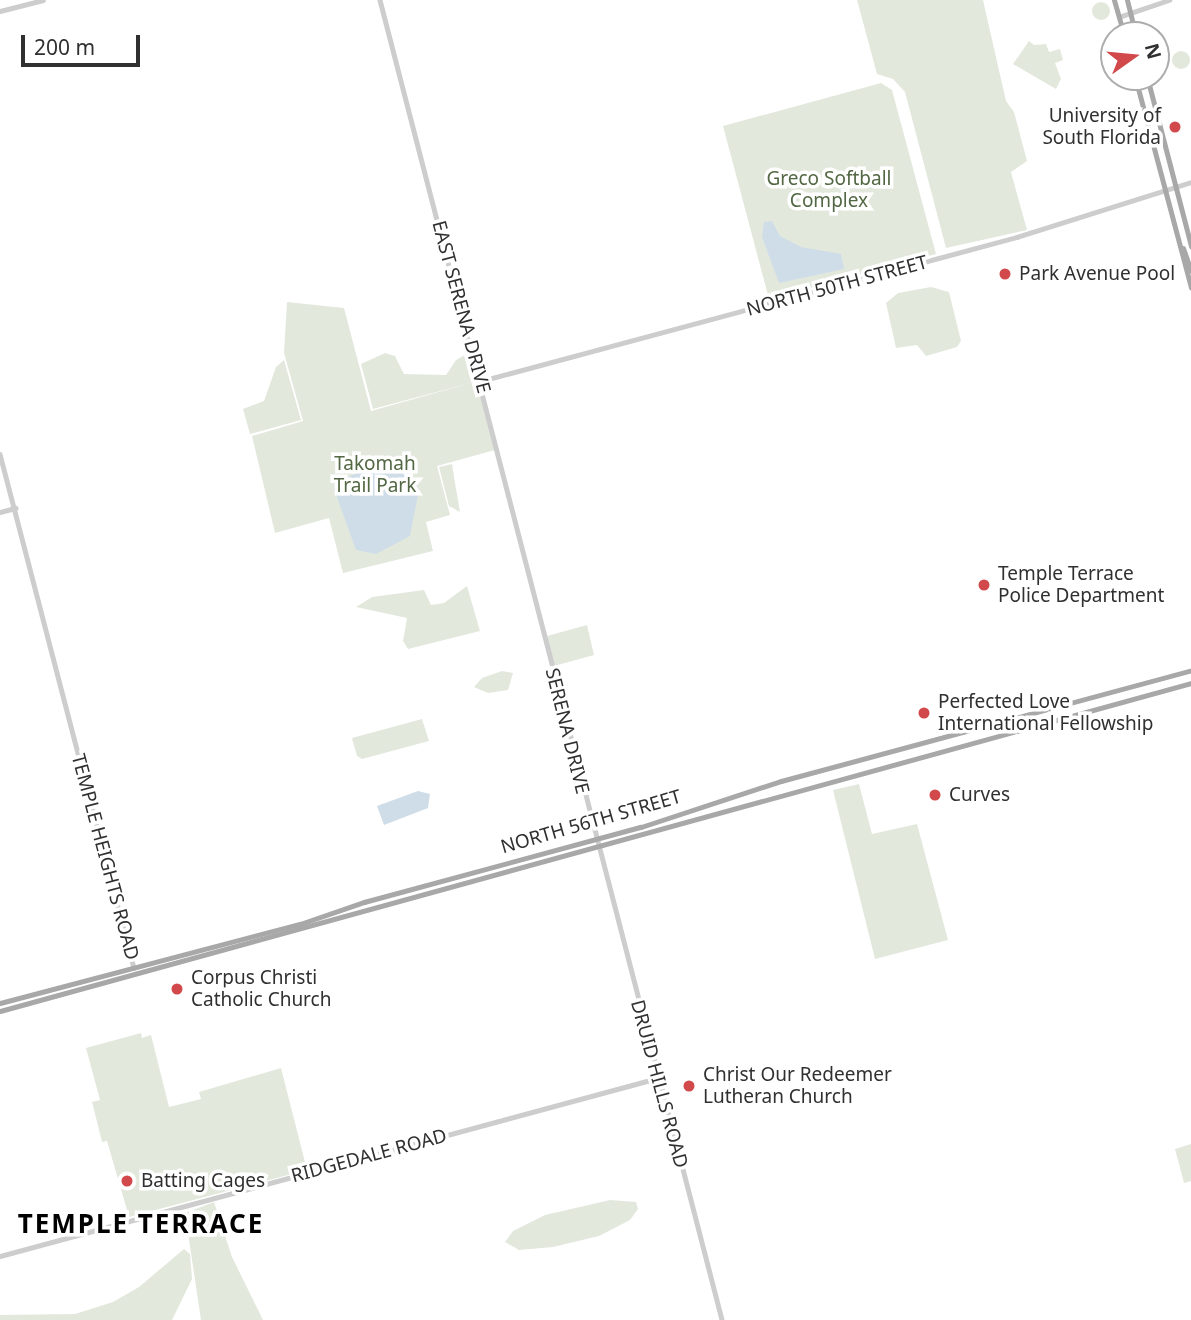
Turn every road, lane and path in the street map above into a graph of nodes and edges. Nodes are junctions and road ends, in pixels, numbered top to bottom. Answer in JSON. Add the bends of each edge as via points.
{"nodes":[{"id":1,"x":43,"y":0,"type":"edge"},
{"id":2,"x":380,"y":0,"type":"edge"},
{"id":3,"x":1114,"y":0,"type":"edge"},
{"id":4,"x":1127,"y":0,"type":"edge"},
{"id":5,"x":1169,"y":0,"type":"edge"},
{"id":6,"x":0,"y":11,"type":"edge"},
{"id":7,"x":1131,"y":14,"type":"junction"},
{"id":8,"x":1119,"y":17,"type":"junction"},
{"id":9,"x":1120,"y":21,"type":"edge"},
{"id":10,"x":1133,"y":21,"type":"edge"},
{"id":11,"x":1139,"y":91,"type":"edge"},
{"id":12,"x":1151,"y":91,"type":"edge"},
{"id":13,"x":1191,"y":181,"type":"edge"},
{"id":14,"x":1175,"y":186,"type":"junction"},
{"id":15,"x":1166,"y":192,"type":"junction"},
{"id":16,"x":1175,"y":229,"type":"junction"},
{"id":17,"x":1191,"y":247,"type":"edge"},
{"id":18,"x":1191,"y":271,"type":"edge"},
{"id":19,"x":1191,"y":288,"type":"edge"},
{"id":20,"x":481,"y":381,"type":"junction"},
{"id":21,"x":0,"y":454,"type":"edge"},
{"id":22,"x":15,"y":508,"type":"junction"},
{"id":23,"x":0,"y":512,"type":"edge"},
{"id":24,"x":539,"y":615,"type":"joint"},
{"id":25,"x":1191,"y":670,"type":"edge"},
{"id":26,"x":1191,"y":683,"type":"edge"},
{"id":27,"x":934,"y":739,"type":"junction"},
{"id":28,"x":937,"y":750,"type":"junction"},
{"id":29,"x":869,"y":757,"type":"junction"},
{"id":30,"x":862,"y":759,"type":"junction"},
{"id":31,"x":872,"y":768,"type":"junction"},
{"id":32,"x":864,"y":770,"type":"junction"},
{"id":33,"x":767,"y":785,"type":"junction"},
{"id":34,"x":770,"y":796,"type":"junction"},
{"id":35,"x":595,"y":840,"type":"junction"},
{"id":36,"x":597,"y":848,"type":"junction"},
{"id":37,"x":273,"y":934,"type":"junction"},
{"id":38,"x":232,"y":945,"type":"junction"},
{"id":39,"x":194,"y":951,"type":"junction"},
{"id":40,"x":168,"y":966,"type":"junction"},
{"id":41,"x":133,"y":968,"type":"junction"},
{"id":42,"x":139,"y":974,"type":"junction"},
{"id":43,"x":101,"y":976,"type":"junction"},
{"id":44,"x":46,"y":991,"type":"junction"},
{"id":45,"x":71,"y":992,"type":"junction"},
{"id":46,"x":23,"y":1005,"type":"junction"},
{"id":47,"x":0,"y":1007,"type":"edge"},
{"id":48,"x":658,"y":1078,"type":"junction"},
{"id":49,"x":0,"y":1256,"type":"edge"},
{"id":50,"x":722,"y":1320,"type":"edge"}],
"edges":[{"from":1,"to":6,"type":"street"},
{"from":2,"to":20,"type":"street","name":"EAST SERENA DRIVE"},
{"from":3,"to":8,"type":"main road"},
{"from":4,"to":7,"type":"main road"},
{"from":5,"to":7,"type":"street"},
{"from":7,"to":8,"type":"street"},
{"from":7,"to":10,"type":"main road"},
{"from":8,"to":9,"type":"main road"},
{"from":11,"to":15,"type":"main road"},
{"from":12,"to":14,"type":"main road"},
{"from":13,"to":14,"type":"street","name":"NORTH 50TH STREET"},
{"from":14,"to":15,"type":"street","name":"NORTH 50TH STREET"},
{"from":14,"to":17,"type":"main road"},
{"from":15,"to":16,"type":"main road"},
{"from":15,"to":20,"type":"street","name":"NORTH 50TH STREET","via":[[942,258]]},
{"from":16,"to":18,"type":"main road"},
{"from":16,"to":19,"type":"main road"},
{"from":20,"to":24,"type":"street","name":"EAST SERENA DRIVE"},
{"from":21,"to":22,"type":"street","name":"TEMPLE HEIGHTS ROAD"},
{"from":22,"to":23,"type":"street"},
{"from":22,"to":41,"type":"street","name":"TEMPLE HEIGHTS ROAD"},
{"from":24,"to":35,"type":"street","name":"SERENA DRIVE"},
{"from":25,"to":27,"type":"main road","name":"NORTH 56TH STREET"},
{"from":26,"to":28,"type":"main road","name":"NORTH 56TH STREET"},
{"from":27,"to":28,"type":"main road"},
{"from":27,"to":29,"type":"main road","name":"NORTH 56TH STREET"},
{"from":28,"to":31,"type":"main road","name":"NORTH 56TH STREET"},
{"from":29,"to":30,"type":"main road","name":"NORTH 56TH STREET"},
{"from":29,"to":31,"type":"main road"},
{"from":30,"to":32,"type":"main road"},
{"from":30,"to":33,"type":"main road","name":"NORTH 56TH STREET"},
{"from":31,"to":32,"type":"main road","name":"NORTH 56TH STREET"},
{"from":32,"to":34,"type":"main road","name":"NORTH 56TH STREET"},
{"from":33,"to":34,"type":"main road"},
{"from":33,"to":35,"type":"main road","name":"NORTH 56TH STREET"},
{"from":34,"to":36,"type":"main road","name":"NORTH 56TH STREET"},
{"from":35,"to":36,"type":"street","name":"SERENA DRIVE"},
{"from":35,"to":37,"type":"main road","name":"NORTH 56TH STREET"},
{"from":36,"to":37,"type":"main road","name":"NORTH 56TH STREET"},
{"from":36,"to":48,"type":"street","name":"DRUID HILLS ROAD"},
{"from":37,"to":38,"type":"main road","name":"NORTH 56TH STREET"},
{"from":38,"to":39,"type":"main road","name":"NORTH 56TH STREET"},
{"from":38,"to":40,"type":"main road","name":"NORTH 56TH STREET"},
{"from":39,"to":40,"type":"main road"},
{"from":39,"to":41,"type":"main road","name":"NORTH 56TH STREET"},
{"from":40,"to":42,"type":"main road","name":"NORTH 56TH STREET"},
{"from":41,"to":42,"type":"street","name":"TEMPLE HEIGHTS ROAD"},
{"from":41,"to":43,"type":"main road","name":"NORTH 56TH STREET"},
{"from":42,"to":45,"type":"main road","name":"NORTH 56TH STREET"},
{"from":43,"to":44,"type":"main road","name":"NORTH 56TH STREET"},
{"from":43,"to":45,"type":"main road"},
{"from":44,"to":46,"type":"main road"},
{"from":44,"to":47,"type":"main road","name":"NORTH 56TH STREET"},
{"from":45,"to":46,"type":"main road","name":"NORTH 56TH STREET"},
{"from":46,"to":47,"type":"main road","name":"NORTH 56TH STREET"},
{"from":48,"to":49,"type":"street","name":"RIDGEDALE ROAD"},
{"from":48,"to":50,"type":"street","name":"DRUID HILLS ROAD"}]}
